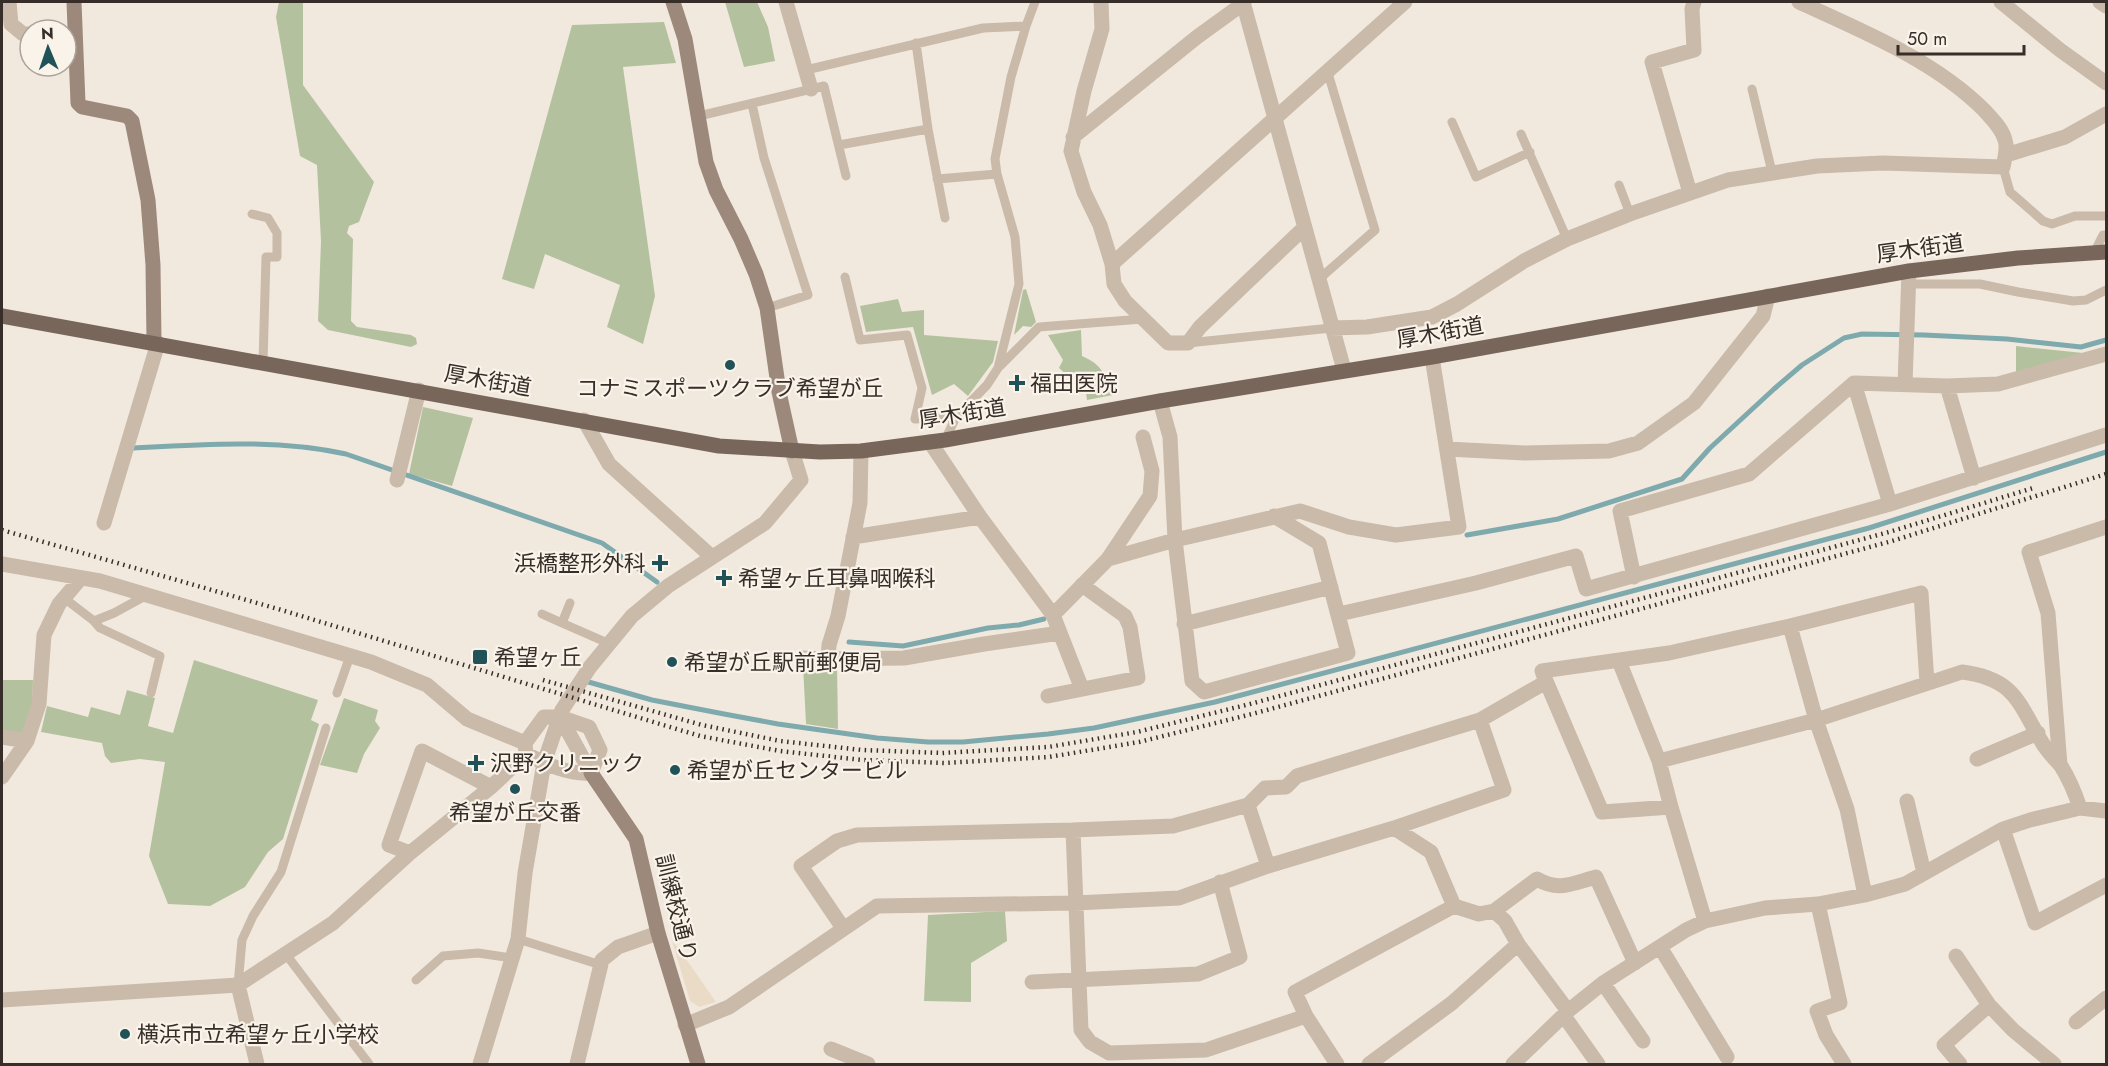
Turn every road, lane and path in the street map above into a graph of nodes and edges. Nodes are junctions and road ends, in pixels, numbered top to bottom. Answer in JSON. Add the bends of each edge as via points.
{"nodes":[{"id":1,"x":9,"y":2,"type":"edge"},
{"id":2,"x":74,"y":2,"type":"edge"},
{"id":3,"x":673,"y":2,"type":"edge"},
{"id":4,"x":786,"y":2,"type":"edge"},
{"id":5,"x":1035,"y":2,"type":"edge"},
{"id":6,"x":1244,"y":2,"type":"edge"},
{"id":7,"x":1405,"y":2,"type":"edge"},
{"id":8,"x":1694,"y":2,"type":"edge"},
{"id":9,"x":1799,"y":2,"type":"edge"},
{"id":10,"x":2001,"y":2,"type":"edge"},
{"id":11,"x":2100,"y":2,"type":"edge"},
{"id":12,"x":1104,"y":4,"type":"edge"},
{"id":13,"x":2106,"y":6,"type":"edge"},
{"id":14,"x":72,"y":18,"type":"edge"},
{"id":15,"x":1026,"y":26,"type":"junction"},
{"id":16,"x":18,"y":30,"type":"edge"},
{"id":17,"x":916,"y":43,"type":"junction"},
{"id":18,"x":806,"y":70,"type":"junction"},
{"id":19,"x":1327,"y":70,"type":"junction"},
{"id":20,"x":75,"y":78,"type":"edge"},
{"id":21,"x":2106,"y":83,"type":"edge"},
{"id":22,"x":811,"y":88,"type":"junction"},
{"id":23,"x":1752,"y":89,"type":"dead end"},
{"id":24,"x":752,"y":104,"type":"junction"},
{"id":25,"x":2106,"y":114,"type":"edge"},
{"id":26,"x":699,"y":116,"type":"junction"},
{"id":27,"x":1274,"y":119,"type":"junction"},
{"id":28,"x":1452,"y":122,"type":"dead end"},
{"id":29,"x":928,"y":129,"type":"junction"},
{"id":30,"x":1521,"y":134,"type":"dead end"},
{"id":31,"x":1073,"y":137,"type":"junction"},
{"id":32,"x":839,"y":145,"type":"junction"},
{"id":33,"x":1530,"y":153,"type":"junction"},
{"id":34,"x":2005,"y":161,"type":"junction"},
{"id":35,"x":1772,"y":172,"type":"junction"},
{"id":36,"x":997,"y":174,"type":"junction"},
{"id":37,"x":846,"y":176,"type":"dead end"},
{"id":38,"x":937,"y":179,"type":"junction"},
{"id":39,"x":1619,"y":185,"type":"dead end"},
{"id":40,"x":1690,"y":193,"type":"junction"},
{"id":41,"x":252,"y":214,"type":"dead end"},
{"id":42,"x":1630,"y":214,"type":"junction"},
{"id":43,"x":2106,"y":216,"type":"edge"},
{"id":44,"x":945,"y":218,"type":"dead end"},
{"id":45,"x":1304,"y":228,"type":"junction"},
{"id":46,"x":2106,"y":235,"type":"edge"},
{"id":47,"x":1567,"y":239,"type":"junction"},
{"id":48,"x":2100,"y":253,"type":"edge"},
{"id":49,"x":1112,"y":264,"type":"junction"},
{"id":50,"x":845,"y":277,"type":"dead end"},
{"id":51,"x":1909,"y":278,"type":"junction"},
{"id":52,"x":1318,"y":280,"type":"junction"},
{"id":53,"x":2106,"y":290,"type":"edge"},
{"id":54,"x":1768,"y":296,"type":"junction"},
{"id":55,"x":767,"y":308,"type":"junction"},
{"id":56,"x":2,"y":316,"type":"edge"},
{"id":57,"x":1143,"y":319,"type":"junction"},
{"id":58,"x":1331,"y":328,"type":"junction"},
{"id":59,"x":156,"y":343,"type":"junction"},
{"id":60,"x":1188,"y":343,"type":"junction"},
{"id":61,"x":2106,"y":354,"type":"edge"},
{"id":62,"x":1432,"y":357,"type":"junction"},
{"id":63,"x":263,"y":362,"type":"junction"},
{"id":64,"x":998,"y":368,"type":"junction"},
{"id":65,"x":1344,"y":370,"type":"junction"},
{"id":66,"x":1854,"y":383,"type":"junction"},
{"id":67,"x":1905,"y":384,"type":"junction"},
{"id":68,"x":1947,"y":386,"type":"junction"},
{"id":69,"x":418,"y":390,"type":"junction"},
{"id":70,"x":1160,"y":401,"type":"junction"},
{"id":71,"x":956,"y":417,"type":"junction"},
{"id":72,"x":584,"y":420,"type":"junction"},
{"id":73,"x":2106,"y":435,"type":"edge"},
{"id":74,"x":1143,"y":437,"type":"dead end"},
{"id":75,"x":938,"y":441,"type":"junction"},
{"id":76,"x":1448,"y":449,"type":"junction"},
{"id":77,"x":861,"y":450,"type":"junction"},
{"id":78,"x":792,"y":451,"type":"junction"},
{"id":79,"x":1974,"y":478,"type":"junction"},
{"id":80,"x":397,"y":480,"type":"dead end"},
{"id":81,"x":1890,"y":504,"type":"junction"},
{"id":82,"x":1274,"y":516,"type":"junction"},
{"id":83,"x":980,"y":517,"type":"junction"},
{"id":84,"x":104,"y":523,"type":"dead end"},
{"id":85,"x":2106,"y":527,"type":"edge"},
{"id":86,"x":853,"y":537,"type":"junction"},
{"id":87,"x":1175,"y":540,"type":"junction"},
{"id":88,"x":712,"y":557,"type":"junction"},
{"id":89,"x":1108,"y":559,"type":"junction"},
{"id":90,"x":2,"y":564,"type":"edge"},
{"id":91,"x":1634,"y":577,"type":"junction"},
{"id":92,"x":81,"y":578,"type":"junction"},
{"id":93,"x":1082,"y":585,"type":"junction"},
{"id":94,"x":1331,"y":587,"type":"junction"},
{"id":95,"x":147,"y":595,"type":"junction"},
{"id":96,"x":64,"y":598,"type":"junction"},
{"id":97,"x":570,"y":603,"type":"dead end"},
{"id":98,"x":542,"y":614,"type":"dead end"},
{"id":99,"x":1339,"y":614,"type":"junction"},
{"id":100,"x":1053,"y":615,"type":"junction"},
{"id":101,"x":94,"y":621,"type":"junction"},
{"id":102,"x":562,"y":623,"type":"junction"},
{"id":103,"x":1184,"y":624,"type":"junction"},
{"id":104,"x":1790,"y":626,"type":"junction"},
{"id":105,"x":1060,"y":633,"type":"junction"},
{"id":106,"x":610,"y":644,"type":"junction"},
{"id":107,"x":350,"y":656,"type":"junction"},
{"id":108,"x":802,"y":658,"type":"dead end"},
{"id":109,"x":828,"y":659,"type":"junction"},
{"id":110,"x":1619,"y":660,"type":"junction"},
{"id":111,"x":1542,"y":672,"type":"junction"},
{"id":112,"x":1927,"y":683,"type":"junction"},
{"id":113,"x":1082,"y":689,"type":"junction"},
{"id":114,"x":151,"y":693,"type":"dead end"},
{"id":115,"x":337,"y":693,"type":"dead end"},
{"id":116,"x":1048,"y":696,"type":"dead end"},
{"id":117,"x":560,"y":717,"type":"junction"},
{"id":118,"x":1480,"y":720,"type":"junction"},
{"id":119,"x":1816,"y":720,"type":"junction"},
{"id":120,"x":326,"y":728,"type":"dead end"},
{"id":121,"x":2038,"y":733,"type":"junction"},
{"id":122,"x":2,"y":737,"type":"edge"},
{"id":123,"x":27,"y":741,"type":"junction"},
{"id":124,"x":526,"y":748,"type":"junction"},
{"id":125,"x":1977,"y":759,"type":"dead end"},
{"id":126,"x":1659,"y":761,"type":"junction"},
{"id":127,"x":544,"y":763,"type":"junction"},
{"id":128,"x":2060,"y":765,"type":"junction"},
{"id":129,"x":591,"y":773,"type":"junction"},
{"id":130,"x":2,"y":777,"type":"edge"},
{"id":131,"x":491,"y":787,"type":"junction"},
{"id":132,"x":1907,"y":801,"type":"dead end"},
{"id":133,"x":1248,"y":805,"type":"junction"},
{"id":134,"x":1671,"y":807,"type":"junction"},
{"id":135,"x":2079,"y":808,"type":"junction"},
{"id":136,"x":2106,"y":812,"type":"edge"},
{"id":137,"x":1394,"y":828,"type":"junction"},
{"id":138,"x":2003,"y":829,"type":"junction"},
{"id":139,"x":1073,"y":830,"type":"junction"},
{"id":140,"x":410,"y":853,"type":"junction"},
{"id":141,"x":1268,"y":866,"type":"junction"},
{"id":142,"x":1924,"y":873,"type":"junction"},
{"id":143,"x":1220,"y":882,"type":"junction"},
{"id":144,"x":2106,"y":885,"type":"edge"},
{"id":145,"x":1865,"y":895,"type":"junction"},
{"id":146,"x":1075,"y":903,"type":"junction"},
{"id":147,"x":1818,"y":904,"type":"junction"},
{"id":148,"x":1454,"y":906,"type":"junction"},
{"id":149,"x":1494,"y":912,"type":"junction"},
{"id":150,"x":1706,"y":921,"type":"junction"},
{"id":151,"x":843,"y":928,"type":"junction"},
{"id":152,"x":658,"y":933,"type":"junction"},
{"id":153,"x":518,"y":939,"type":"junction"},
{"id":154,"x":1518,"y":944,"type":"junction"},
{"id":155,"x":1660,"y":947,"type":"junction"},
{"id":156,"x":285,"y":953,"type":"junction"},
{"id":157,"x":1956,"y":956,"type":"dead end"},
{"id":158,"x":512,"y":958,"type":"junction"},
{"id":159,"x":1635,"y":963,"type":"junction"},
{"id":160,"x":601,"y":965,"type":"junction"},
{"id":161,"x":416,"y":980,"type":"dead end"},
{"id":162,"x":1078,"y":980,"type":"junction"},
{"id":163,"x":1032,"y":982,"type":"dead end"},
{"id":164,"x":1603,"y":983,"type":"junction"},
{"id":165,"x":238,"y":985,"type":"junction"},
{"id":166,"x":2106,"y":998,"type":"edge"},
{"id":167,"x":2,"y":1000,"type":"edge"},
{"id":168,"x":1989,"y":1005,"type":"junction"},
{"id":169,"x":1566,"y":1013,"type":"junction"},
{"id":170,"x":1306,"y":1016,"type":"junction"},
{"id":171,"x":2076,"y":1022,"type":"dead end"},
{"id":172,"x":685,"y":1025,"type":"junction"},
{"id":173,"x":1643,"y":1041,"type":"dead end"},
{"id":174,"x":831,"y":1049,"type":"dead end"},
{"id":175,"x":1727,"y":1057,"type":"dead end"},
{"id":176,"x":1158,"y":1058,"type":"edge"},
{"id":177,"x":864,"y":1064,"type":"edge"},
{"id":178,"x":257,"y":1065,"type":"edge"},
{"id":179,"x":369,"y":1065,"type":"edge"},
{"id":180,"x":480,"y":1065,"type":"edge"},
{"id":181,"x":577,"y":1065,"type":"edge"},
{"id":182,"x":698,"y":1065,"type":"edge"},
{"id":183,"x":1337,"y":1065,"type":"edge"},
{"id":184,"x":1369,"y":1065,"type":"edge"},
{"id":185,"x":1513,"y":1065,"type":"edge"},
{"id":186,"x":1598,"y":1065,"type":"edge"},
{"id":187,"x":1844,"y":1065,"type":"edge"},
{"id":188,"x":1960,"y":1065,"type":"edge"},
{"id":189,"x":2054,"y":1065,"type":"edge"}],
"edges":[{"from":1,"to":16,"type":"street","via":[[11,24]]},
{"from":2,"to":14,"type":"street"},
{"from":3,"to":26,"type":"street"},
{"from":4,"to":18,"type":"street"},
{"from":5,"to":15,"type":"lane"},
{"from":6,"to":27,"type":"street"},
{"from":6,"to":31,"type":"street"},
{"from":7,"to":19,"type":"street"},
{"from":8,"to":40,"type":"street","via":[[1694,50],[1652,62]]},
{"from":9,"to":34,"type":"street","via":[[1889,45],[1962,90],[1996,123],[2005,138]]},
{"from":10,"to":21,"type":"street"},
{"from":11,"to":13,"type":"street"},
{"from":12,"to":31,"type":"street","via":[[1100,40]]},
{"from":15,"to":17,"type":"lane","via":[[983,28]]},
{"from":15,"to":36,"type":"lane","via":[[1005,102]]},
{"from":17,"to":18,"type":"lane"},
{"from":17,"to":29,"type":"lane"},
{"from":18,"to":22,"type":"street"},
{"from":19,"to":27,"type":"street"},
{"from":19,"to":52,"type":"lane","via":[[1375,230]]},
{"from":20,"to":59,"type":"street","via":[[82,107],[127,116],[132,121],[148,200]]},
{"from":22,"to":24,"type":"lane"},
{"from":22,"to":32,"type":"lane","via":[[824,86]]},
{"from":23,"to":35,"type":"lane"},
{"from":24,"to":26,"type":"lane"},
{"from":24,"to":55,"type":"lane","via":[[808,295]]},
{"from":25,"to":34,"type":"street","via":[[2066,137]]},
{"from":26,"to":55,"type":"street","via":[[716,190],[741,239]]},
{"from":27,"to":45,"type":"street"},
{"from":27,"to":49,"type":"street"},
{"from":28,"to":33,"type":"lane","via":[[1476,177]]},
{"from":29,"to":32,"type":"lane"},
{"from":29,"to":38,"type":"lane"},
{"from":30,"to":33,"type":"lane"},
{"from":31,"to":49,"type":"street","via":[[1071,151]]},
{"from":32,"to":37,"type":"lane"},
{"from":33,"to":47,"type":"lane"},
{"from":34,"to":35,"type":"street","via":[[1817,166]]},
{"from":34,"to":43,"type":"lane","via":[[2010,192],[2043,221],[2052,224],[2075,216]]},
{"from":35,"to":40,"type":"street","via":[[1728,180]]},
{"from":36,"to":38,"type":"lane"},
{"from":36,"to":64,"type":"lane","via":[[1015,237],[1019,284]]},
{"from":38,"to":44,"type":"lane"},
{"from":39,"to":42,"type":"lane"},
{"from":40,"to":42,"type":"street"},
{"from":41,"to":63,"type":"lane","via":[[268,218],[277,233],[277,257],[266,257]]},
{"from":42,"to":47,"type":"street"},
{"from":45,"to":52,"type":"street"},
{"from":45,"to":60,"type":"street"},
{"from":46,"to":48,"type":"lane"},
{"from":47,"to":58,"type":"street","via":[[1432,317]]},
{"from":48,"to":51,"type":"main road","name":"厚木街道","via":[[2018,258]]},
{"from":49,"to":57,"type":"street","via":[[1114,284]]},
{"from":50,"to":71,"type":"lane","via":[[860,340],[907,335],[922,388],[915,419]]},
{"from":51,"to":53,"type":"lane","via":[[1980,284],[2073,301],[2086,300]]},
{"from":51,"to":54,"type":"main road","name":"厚木街道"},
{"from":51,"to":67,"type":"street"},
{"from":52,"to":58,"type":"street"},
{"from":54,"to":62,"type":"main road","name":"厚木街道"},
{"from":54,"to":76,"type":"street","via":[[1763,316],[1694,403],[1638,443],[1609,451],[1525,453]]},
{"from":55,"to":78,"type":"street"},
{"from":56,"to":59,"type":"main road","name":"厚木街道"},
{"from":57,"to":60,"type":"street","via":[[1168,343]]},
{"from":57,"to":64,"type":"lane","via":[[1039,327]]},
{"from":58,"to":60,"type":"lane"},
{"from":58,"to":65,"type":"street"},
{"from":59,"to":63,"type":"main road","name":"厚木街道"},
{"from":59,"to":84,"type":"street"},
{"from":61,"to":68,"type":"street","via":[[1998,384]]},
{"from":62,"to":65,"type":"main road","name":"厚木街道"},
{"from":62,"to":76,"type":"street"},
{"from":63,"to":69,"type":"main road","name":"厚木街道"},
{"from":64,"to":71,"type":"lane"},
{"from":65,"to":70,"type":"main road","name":"厚木街道"},
{"from":66,"to":67,"type":"street"},
{"from":66,"to":81,"type":"street"},
{"from":66,"to":91,"type":"street","via":[[1749,474],[1620,511]]},
{"from":67,"to":68,"type":"street"},
{"from":68,"to":79,"type":"street"},
{"from":69,"to":72,"type":"main road","name":"厚木街道"},
{"from":69,"to":80,"type":"street"},
{"from":70,"to":75,"type":"main road","name":"厚木街道"},
{"from":70,"to":87,"type":"street","via":[[1170,437]]},
{"from":71,"to":75,"type":"lane"},
{"from":72,"to":78,"type":"main road","name":"厚木街道","via":[[719,446]]},
{"from":72,"to":88,"type":"street","via":[[609,464]]},
{"from":73,"to":79,"type":"street"},
{"from":74,"to":89,"type":"street","via":[[1152,471],[1150,496]]},
{"from":75,"to":77,"type":"main road","name":"厚木街道"},
{"from":75,"to":83,"type":"street"},
{"from":76,"to":82,"type":"street","via":[[1459,527],[1396,535],[1349,527],[1300,511]]},
{"from":77,"to":78,"type":"main road","name":"厚木街道"},
{"from":77,"to":86,"type":"street","via":[[860,503]]},
{"from":78,"to":88,"type":"street","via":[[801,480],[765,523]]},
{"from":79,"to":81,"type":"street"},
{"from":81,"to":91,"type":"street"},
{"from":82,"to":87,"type":"street"},
{"from":82,"to":94,"type":"street","via":[[1319,543]]},
{"from":83,"to":86,"type":"street"},
{"from":83,"to":100,"type":"street"},
{"from":85,"to":128,"type":"street","via":[[2029,552],[2048,613]]},
{"from":86,"to":109,"type":"street"},
{"from":87,"to":89,"type":"street"},
{"from":87,"to":103,"type":"street"},
{"from":88,"to":106,"type":"street","via":[[632,616]]},
{"from":89,"to":93,"type":"street"},
{"from":90,"to":92,"type":"street"},
{"from":91,"to":99,"type":"street","via":[[1586,590],[1576,556]]},
{"from":92,"to":95,"type":"street"},
{"from":92,"to":96,"type":"street"},
{"from":93,"to":100,"type":"street"},
{"from":93,"to":113,"type":"street","via":[[1125,616],[1138,678]]},
{"from":94,"to":99,"type":"street"},
{"from":94,"to":103,"type":"street"},
{"from":95,"to":101,"type":"lane"},
{"from":95,"to":107,"type":"street"},
{"from":96,"to":101,"type":"lane"},
{"from":96,"to":123,"type":"street","via":[[44,636],[39,704]]},
{"from":97,"to":102,"type":"lane"},
{"from":98,"to":102,"type":"lane"},
{"from":99,"to":103,"type":"street","via":[[1348,653],[1204,692],[1192,681]]},
{"from":100,"to":105,"type":"street"},
{"from":101,"to":114,"type":"lane","via":[[100,628],[160,656]]},
{"from":102,"to":106,"type":"lane"},
{"from":104,"to":110,"type":"street"},
{"from":104,"to":112,"type":"street","via":[[1921,593]]},
{"from":104,"to":119,"type":"street"},
{"from":105,"to":109,"type":"street","via":[[903,658]]},
{"from":105,"to":113,"type":"street"},
{"from":106,"to":117,"type":"street","via":[[590,667]]},
{"from":107,"to":115,"type":"lane"},
{"from":107,"to":124,"type":"street","via":[[427,685],[467,719]]},
{"from":108,"to":109,"type":"street"},
{"from":110,"to":111,"type":"street"},
{"from":110,"to":126,"type":"street"},
{"from":111,"to":118,"type":"street"},
{"from":111,"to":134,"type":"street","via":[[1602,812]]},
{"from":112,"to":119,"type":"street"},
{"from":112,"to":121,"type":"street","via":[[1962,672],[2000,683],[2022,705]]},
{"from":113,"to":116,"type":"street"},
{"from":117,"to":124,"type":"street","via":[[544,717]]},
{"from":117,"to":127,"type":"street"},
{"from":117,"to":129,"type":"street"},
{"from":118,"to":133,"type":"street","via":[[1297,776],[1286,787],[1265,788]]},
{"from":118,"to":137,"type":"street","via":[[1504,790]]},
{"from":119,"to":126,"type":"street"},
{"from":119,"to":145,"type":"street","via":[[1846,809]]},
{"from":120,"to":165,"type":"lane","via":[[281,872],[242,940]]},
{"from":121,"to":125,"type":"street"},
{"from":121,"to":128,"type":"street"},
{"from":122,"to":123,"type":"street"},
{"from":123,"to":130,"type":"street"},
{"from":124,"to":127,"type":"street"},
{"from":124,"to":131,"type":"street"},
{"from":126,"to":134,"type":"street"},
{"from":127,"to":129,"type":"street","via":[[579,774]]},
{"from":127,"to":153,"type":"street"},
{"from":128,"to":135,"type":"street","via":[[2073,786]]},
{"from":129,"to":152,"type":"street","name":"訓練校通り","via":[[636,840]]},
{"from":131,"to":140,"type":"street"},
{"from":131,"to":140,"type":"street","via":[[422,752],[389,845]]},
{"from":132,"to":142,"type":"street"},
{"from":133,"to":139,"type":"street","via":[[1173,826]]},
{"from":133,"to":141,"type":"street"},
{"from":134,"to":150,"type":"street"},
{"from":135,"to":136,"type":"street"},
{"from":135,"to":138,"type":"street"},
{"from":137,"to":141,"type":"street"},
{"from":137,"to":148,"type":"street","via":[[1431,852]]},
{"from":138,"to":142,"type":"street"},
{"from":138,"to":144,"type":"street","via":[[2035,924]]},
{"from":139,"to":146,"type":"street"},
{"from":139,"to":151,"type":"street","via":[[857,835],[837,841],[801,866]]},
{"from":140,"to":156,"type":"street","via":[[333,923]]},
{"from":141,"to":143,"type":"street"},
{"from":142,"to":145,"type":"street","via":[[1905,884]]},
{"from":143,"to":146,"type":"street","via":[[1179,898]]},
{"from":143,"to":162,"type":"street","via":[[1240,957],[1198,974]]},
{"from":145,"to":147,"type":"street"},
{"from":146,"to":151,"type":"street","via":[[877,906]]},
{"from":146,"to":162,"type":"street"},
{"from":147,"to":150,"type":"street","via":[[1764,908]]},
{"from":147,"to":187,"type":"street","via":[[1839,1003],[1817,1011]]},
{"from":148,"to":149,"type":"street","via":[[1479,914]]},
{"from":148,"to":170,"type":"street","via":[[1295,992]]},
{"from":149,"to":154,"type":"street","via":[[1505,921]]},
{"from":149,"to":159,"type":"street","via":[[1537,879],[1559,887],[1596,877]]},
{"from":150,"to":155,"type":"street"},
{"from":151,"to":172,"type":"street","via":[[729,1007]]},
{"from":152,"to":160,"type":"street","via":[[618,947]]},
{"from":152,"to":172,"type":"street","name":"訓練校通り"},
{"from":153,"to":158,"type":"street"},
{"from":153,"to":160,"type":"lane"},
{"from":154,"to":169,"type":"street"},
{"from":154,"to":184,"type":"street","via":[[1452,1003]]},
{"from":155,"to":159,"type":"street"},
{"from":155,"to":175,"type":"street"},
{"from":156,"to":165,"type":"street"},
{"from":156,"to":179,"type":"lane"},
{"from":157,"to":168,"type":"street"},
{"from":158,"to":161,"type":"lane","via":[[478,952],[443,956]]},
{"from":158,"to":180,"type":"street"},
{"from":159,"to":164,"type":"street"},
{"from":160,"to":181,"type":"street"},
{"from":162,"to":163,"type":"street"},
{"from":162,"to":176,"type":"street","via":[[1081,1030],[1090,1042],[1109,1053]]},
{"from":164,"to":169,"type":"street"},
{"from":164,"to":173,"type":"street"},
{"from":165,"to":167,"type":"street"},
{"from":165,"to":178,"type":"street"},
{"from":166,"to":171,"type":"street"},
{"from":168,"to":188,"type":"street","via":[[1944,1045]]},
{"from":168,"to":189,"type":"street"},
{"from":169,"to":185,"type":"street"},
{"from":169,"to":186,"type":"street"},
{"from":170,"to":176,"type":"street","via":[[1206,1050]]},
{"from":170,"to":183,"type":"street"},
{"from":172,"to":182,"type":"street","name":"訓練校通り"},
{"from":174,"to":177,"type":"street"}]}
